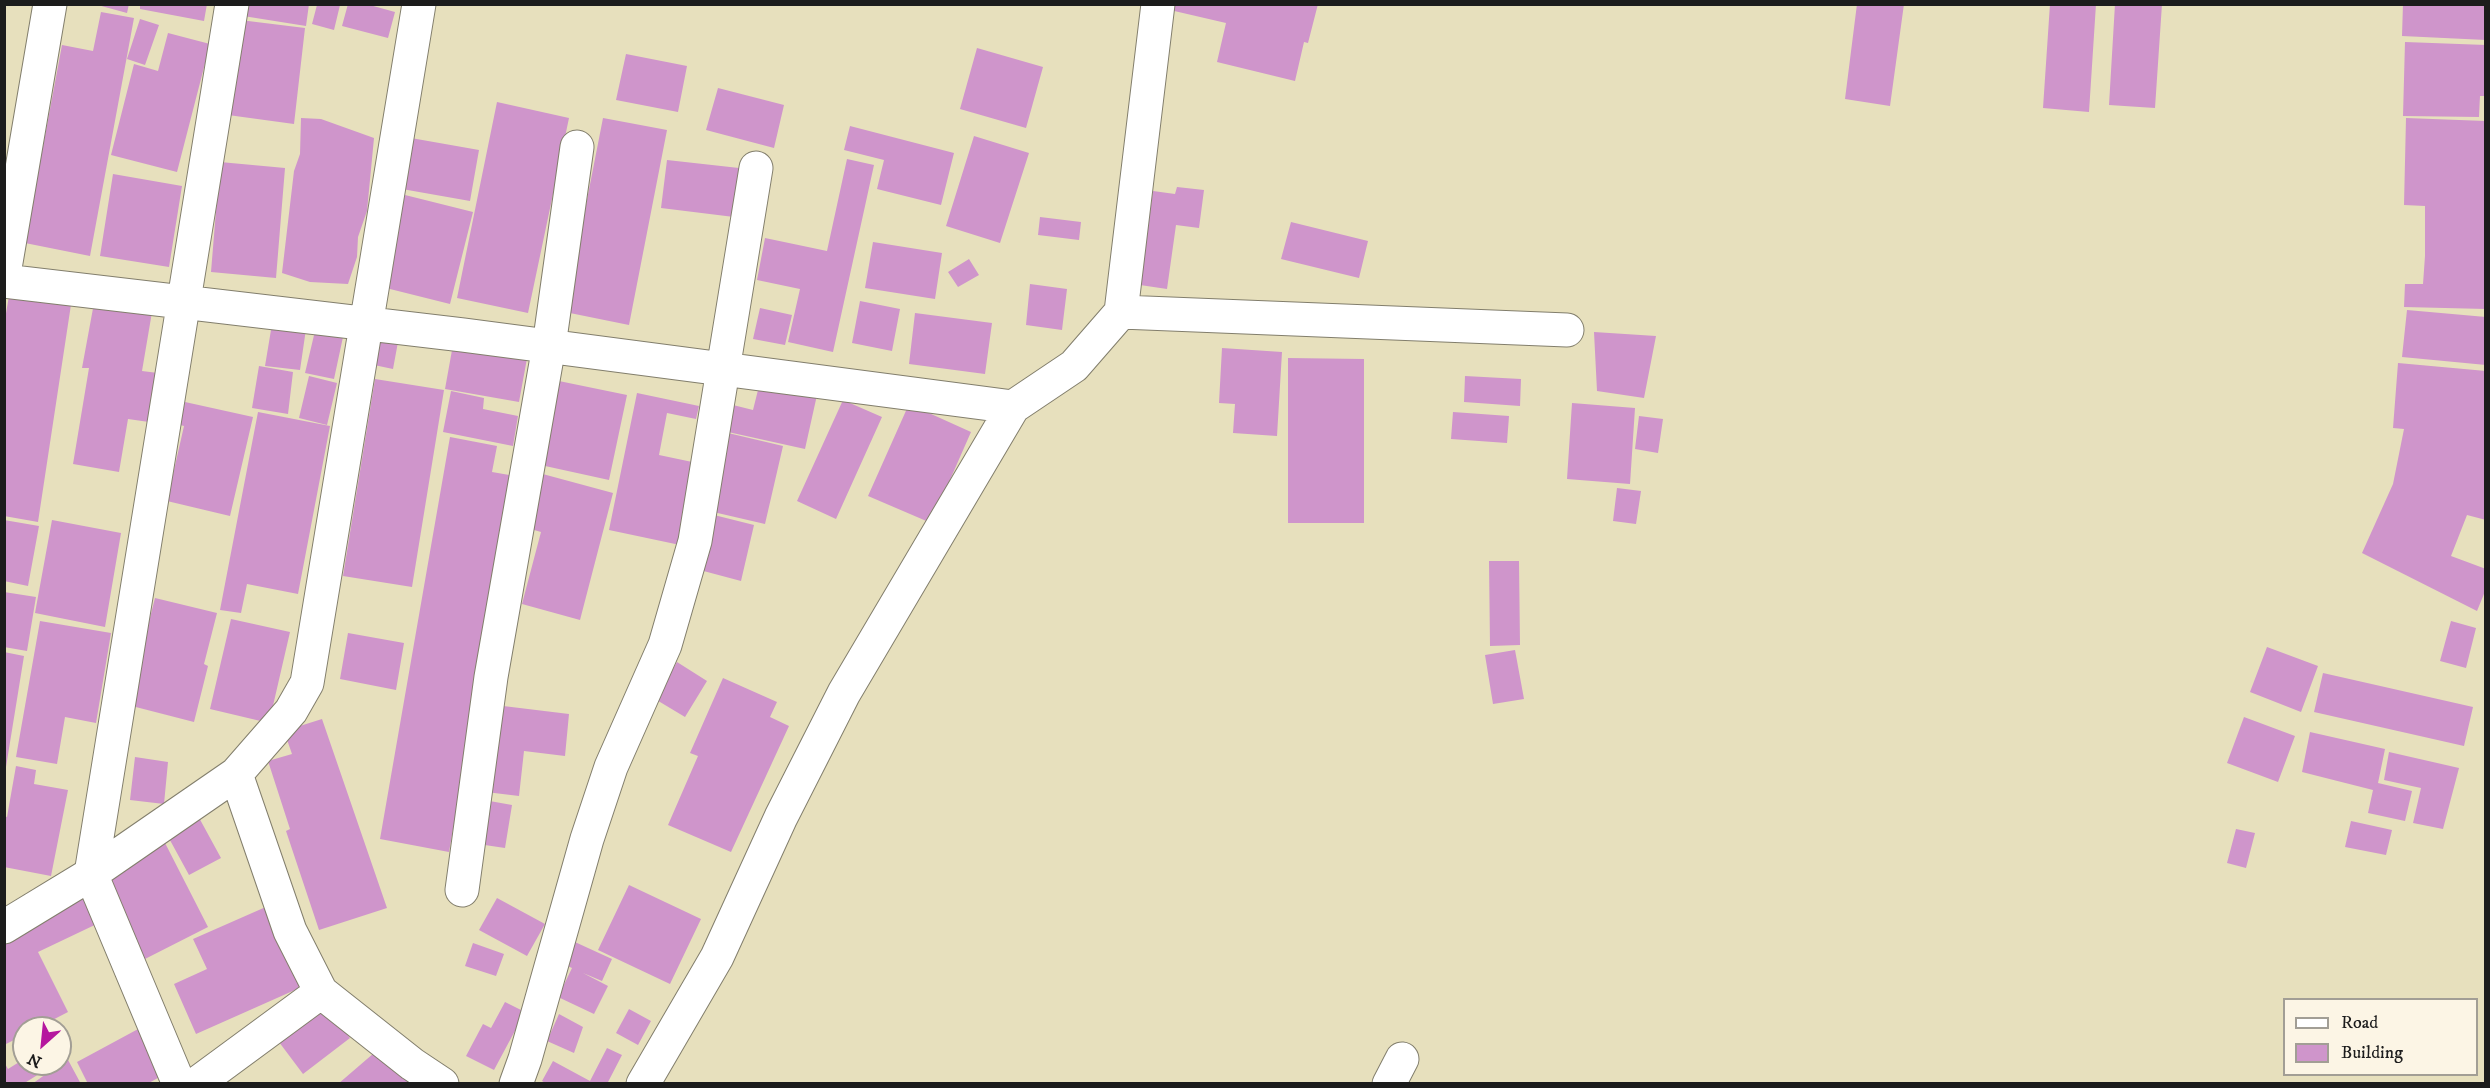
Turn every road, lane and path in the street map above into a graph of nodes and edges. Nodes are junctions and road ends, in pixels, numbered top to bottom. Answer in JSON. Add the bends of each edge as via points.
{"nodes":[{"id":1,"x":50,"y":4,"type":"edge"},
{"id":2,"x":232,"y":4,"type":"edge"},
{"id":3,"x":419,"y":4,"type":"edge"},
{"id":4,"x":1158,"y":4,"type":"edge"},
{"id":5,"x":577,"y":147,"type":"dead end"},
{"id":6,"x":756,"y":168,"type":"dead end"},
{"id":7,"x":4,"y":274,"type":"edge"},
{"id":8,"x":4,"y":281,"type":"edge"},
{"id":9,"x":183,"y":304,"type":"junction"},
{"id":10,"x":1121,"y":312,"type":"junction"},
{"id":11,"x":368,"y":325,"type":"junction"},
{"id":12,"x":1567,"y":330,"type":"dead end"},
{"id":13,"x":549,"y":346,"type":"junction"},
{"id":14,"x":724,"y":370,"type":"junction"},
{"id":15,"x":1013,"y":406,"type":"junction"},
{"id":16,"x":236,"y":774,"type":"junction"},
{"id":17,"x":91,"y":874,"type":"junction"},
{"id":18,"x":462,"y":890,"type":"dead end"},
{"id":19,"x":4,"y":927,"type":"edge"},
{"id":20,"x":321,"y":992,"type":"junction"},
{"id":21,"x":179,"y":1083,"type":"edge"},
{"id":22,"x":196,"y":1083,"type":"edge"},
{"id":23,"x":442,"y":1083,"type":"edge"},
{"id":24,"x":516,"y":1083,"type":"edge"},
{"id":25,"x":643,"y":1083,"type":"edge"}],
"edges":[{"from":1,"to":7,"type":"street"},
{"from":2,"to":9,"type":"street"},
{"from":3,"to":11,"type":"street"},
{"from":4,"to":10,"type":"street"},
{"from":5,"to":13,"type":"street"},
{"from":6,"to":14,"type":"street"},
{"from":8,"to":9,"type":"street"},
{"from":9,"to":11,"type":"street"},
{"from":9,"to":17,"type":"street"},
{"from":10,"to":12,"type":"street"},
{"from":10,"to":15,"type":"street","via":[[1074,366]]},
{"from":11,"to":13,"type":"street"},
{"from":11,"to":16,"type":"street","via":[[307,683],[291,711]]},
{"from":13,"to":14,"type":"street"},
{"from":13,"to":18,"type":"street","via":[[491,677]]},
{"from":14,"to":15,"type":"street"},
{"from":14,"to":24,"type":"street","via":[[695,541],[665,645],[611,767],[586,839]]},
{"from":15,"to":25,"type":"street","via":[[844,693],[781,817],[717,957]]},
{"from":16,"to":17,"type":"street"},
{"from":16,"to":20,"type":"street","via":[[290,931]]},
{"from":17,"to":19,"type":"street"},
{"from":17,"to":21,"type":"street"},
{"from":20,"to":22,"type":"street"},
{"from":20,"to":23,"type":"street","via":[[412,1065]]}]}
